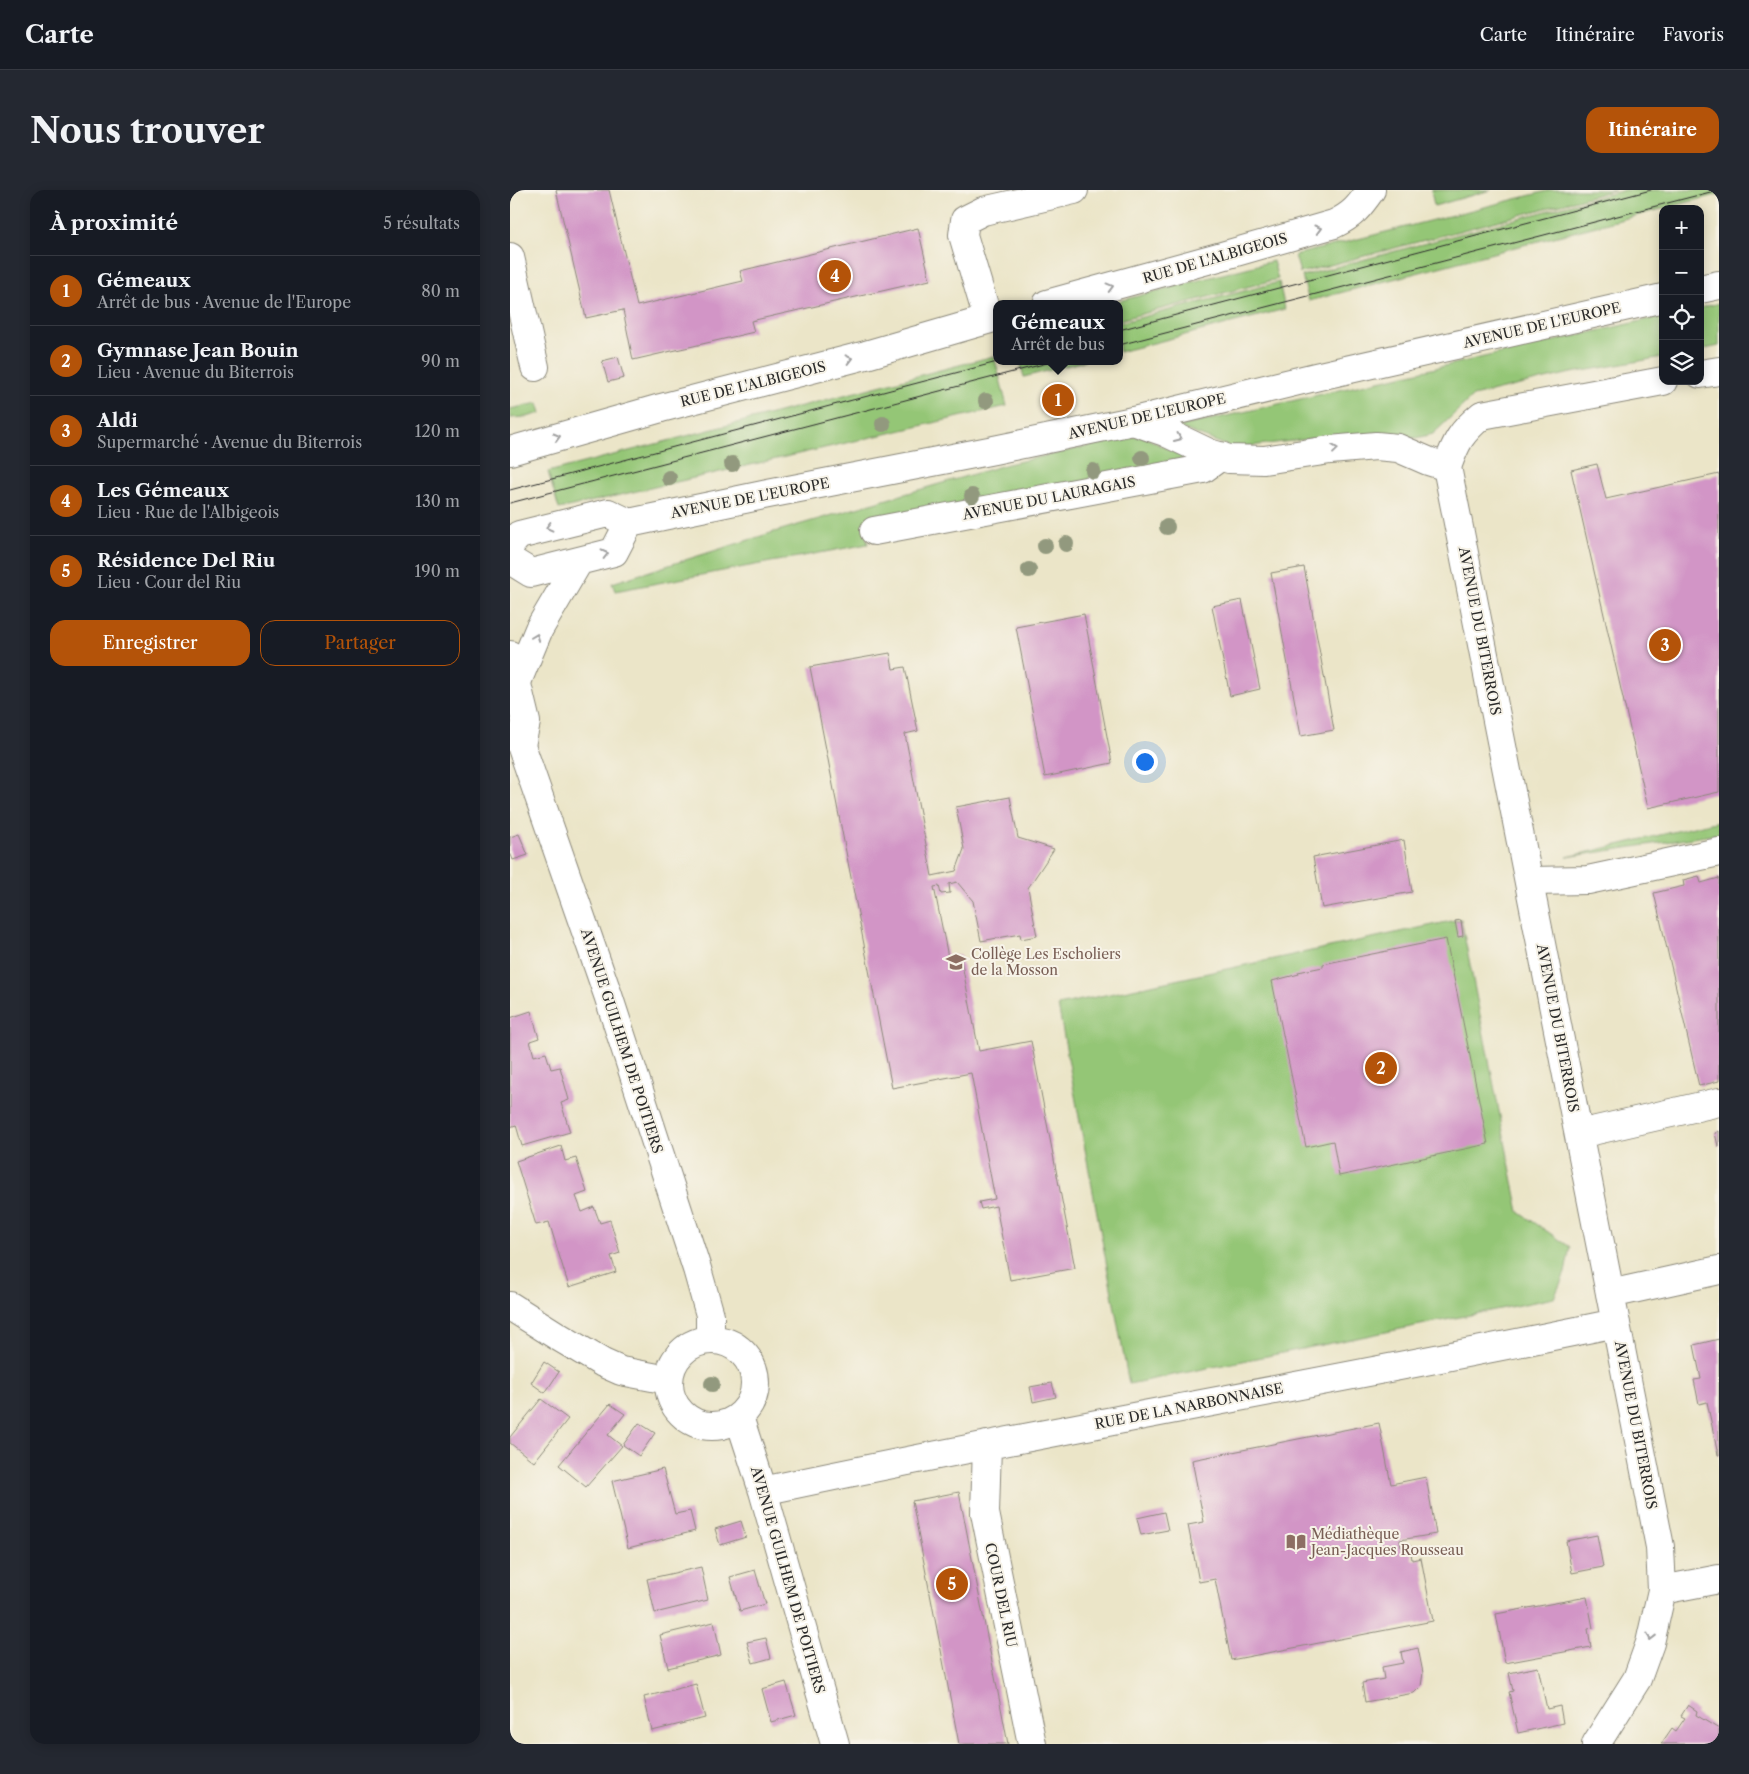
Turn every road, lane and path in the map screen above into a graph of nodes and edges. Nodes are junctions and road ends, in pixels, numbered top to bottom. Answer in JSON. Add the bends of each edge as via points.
{"nodes":[{"id":1,"x":1074,"y":190,"type":"edge"},
{"id":2,"x":1371,"y":190,"type":"edge"},
{"id":3,"x":510,"y":257,"type":"edge"},
{"id":4,"x":1719,"y":284,"type":"edge"},
{"id":5,"x":1704,"y":288,"type":"edge"},
{"id":6,"x":1659,"y":299,"type":"edge"},
{"id":7,"x":1061,"y":300,"type":"edge"},
{"id":8,"x":992,"y":318,"type":"edge"},
{"id":9,"x":535,"y":367,"type":"dead end"},
{"id":10,"x":1719,"y":371,"type":"edge"},
{"id":11,"x":1704,"y":373,"type":"edge"},
{"id":12,"x":1659,"y":382,"type":"edge"},
{"id":13,"x":1132,"y":421,"type":"junction"},
{"id":14,"x":510,"y":450,"type":"edge"},
{"id":15,"x":1221,"y":456,"type":"junction"},
{"id":16,"x":1447,"y":467,"type":"junction"},
{"id":17,"x":629,"y":524,"type":"junction"},
{"id":18,"x":874,"y":531,"type":"dead end"},
{"id":19,"x":510,"y":545,"type":"edge"},
{"id":20,"x":510,"y":560,"type":"edge"},
{"id":21,"x":579,"y":561,"type":"junction"},
{"id":22,"x":510,"y":655,"type":"edge"},
{"id":23,"x":518,"y":682,"type":"junction"},
{"id":24,"x":516,"y":741,"type":"edge"},
{"id":25,"x":1719,"y":852,"type":"edge"},
{"id":26,"x":1529,"y":881,"type":"junction"},
{"id":27,"x":1719,"y":1102,"type":"edge"},
{"id":28,"x":1579,"y":1134,"type":"junction"},
{"id":29,"x":1719,"y":1270,"type":"edge"},
{"id":30,"x":1610,"y":1294,"type":"junction"},
{"id":31,"x":510,"y":1306,"type":"edge"},
{"id":32,"x":1616,"y":1323,"type":"junction"},
{"id":33,"x":710,"y":1339,"type":"junction"},
{"id":34,"x":668,"y":1380,"type":"junction"},
{"id":35,"x":739,"y":1417,"type":"junction"},
{"id":36,"x":987,"y":1445,"type":"junction"},
{"id":37,"x":763,"y":1491,"type":"junction"},
{"id":38,"x":1719,"y":1579,"type":"edge"},
{"id":39,"x":1662,"y":1590,"type":"junction"},
{"id":40,"x":835,"y":1744,"type":"edge"},
{"id":41,"x":1032,"y":1744,"type":"edge"},
{"id":42,"x":1596,"y":1744,"type":"edge"}],
"edges":[{"from":1,"to":8,"type":"street","via":[[983,211],[965,220],[963,235]]},
{"from":7,"to":2,"type":"street","name":"RUE DE L'ALBIGEOIS","one_way":true,"via":[[1334,224],[1359,208]]},
{"from":3,"to":9,"type":"street"},
{"from":4,"to":5,"type":"street"},
{"from":6,"to":13,"type":"street","name":"AVENUE DE L'EUROPE"},
{"from":14,"to":8,"type":"street","name":"RUE DE L'ALBIGEOIS","one_way":true},
{"from":10,"to":11,"type":"street"},
{"from":12,"to":16,"type":"street","via":[[1482,416],[1461,435]]},
{"from":13,"to":15,"type":"street","one_way":true},
{"from":13,"to":17,"type":"street","name":"AVENUE DE L'EUROPE"},
{"from":15,"to":16,"type":"street","one_way":true,"via":[[1264,460],[1376,446],[1398,448]]},
{"from":15,"to":18,"type":"street","name":"AVENUE DU LAURAGAIS","via":[[1203,469]]},
{"from":16,"to":26,"type":"street","name":"AVENUE DU BITERROIS"},
{"from":17,"to":19,"type":"street","one_way":true,"via":[[608,513],[519,535]]},
{"from":21,"to":17,"type":"street","one_way":true,"via":[[614,552]]},
{"from":20,"to":21,"type":"street","via":[[531,573]]},
{"from":23,"to":21,"type":"street","one_way":true,"via":[[539,629]]},
{"from":22,"to":23,"type":"street","name":"AVENUE GUILHEM DE POITIERS"},
{"from":23,"to":24,"type":"street","name":"AVENUE GUILHEM DE POITIERS","via":[[526,722]]},
{"from":24,"to":33,"type":"street","name":"AVENUE GUILHEM DE POITIERS","via":[[608,995],[694,1259],[710,1315]]},
{"from":25,"to":26,"type":"street","via":[[1588,880]]},
{"from":26,"to":28,"type":"street","name":"AVENUE DU BITERROIS"},
{"from":27,"to":28,"type":"street"},
{"from":28,"to":30,"type":"street","name":"AVENUE DU BITERROIS"},
{"from":29,"to":30,"type":"street"},
{"from":30,"to":32,"type":"street","name":"AVENUE DU BITERROIS"},
{"from":31,"to":34,"type":"street","via":[[603,1363],[638,1375]]},
{"from":32,"to":36,"type":"street","name":"RUE DE LA NARBONNAISE"},
{"from":32,"to":39,"type":"street","name":"AVENUE DU BITERROIS","via":[[1660,1547]]},
{"from":33,"to":34,"type":"street","via":[[686,1347],[671,1368]]},
{"from":33,"to":35,"type":"street","via":[[736,1346],[753,1368],[754,1395]]},
{"from":34,"to":35,"type":"street","via":[[676,1407],[686,1418],[712,1427]]},
{"from":35,"to":37,"type":"street","name":"AVENUE GUILHEM DE POITIERS"},
{"from":36,"to":37,"type":"street","name":"RUE DE LA NARBONNAISE"},
{"from":36,"to":41,"type":"street","name":"COUR DEL RIU","via":[[985,1513]]},
{"from":37,"to":40,"type":"street","name":"AVENUE GUILHEM DE POITIERS"},
{"from":38,"to":39,"type":"street"},
{"from":39,"to":42,"type":"street","name":"AVENUE DU BITERROIS","one_way":true,"via":[[1650,1643],[1637,1679]]}]}
